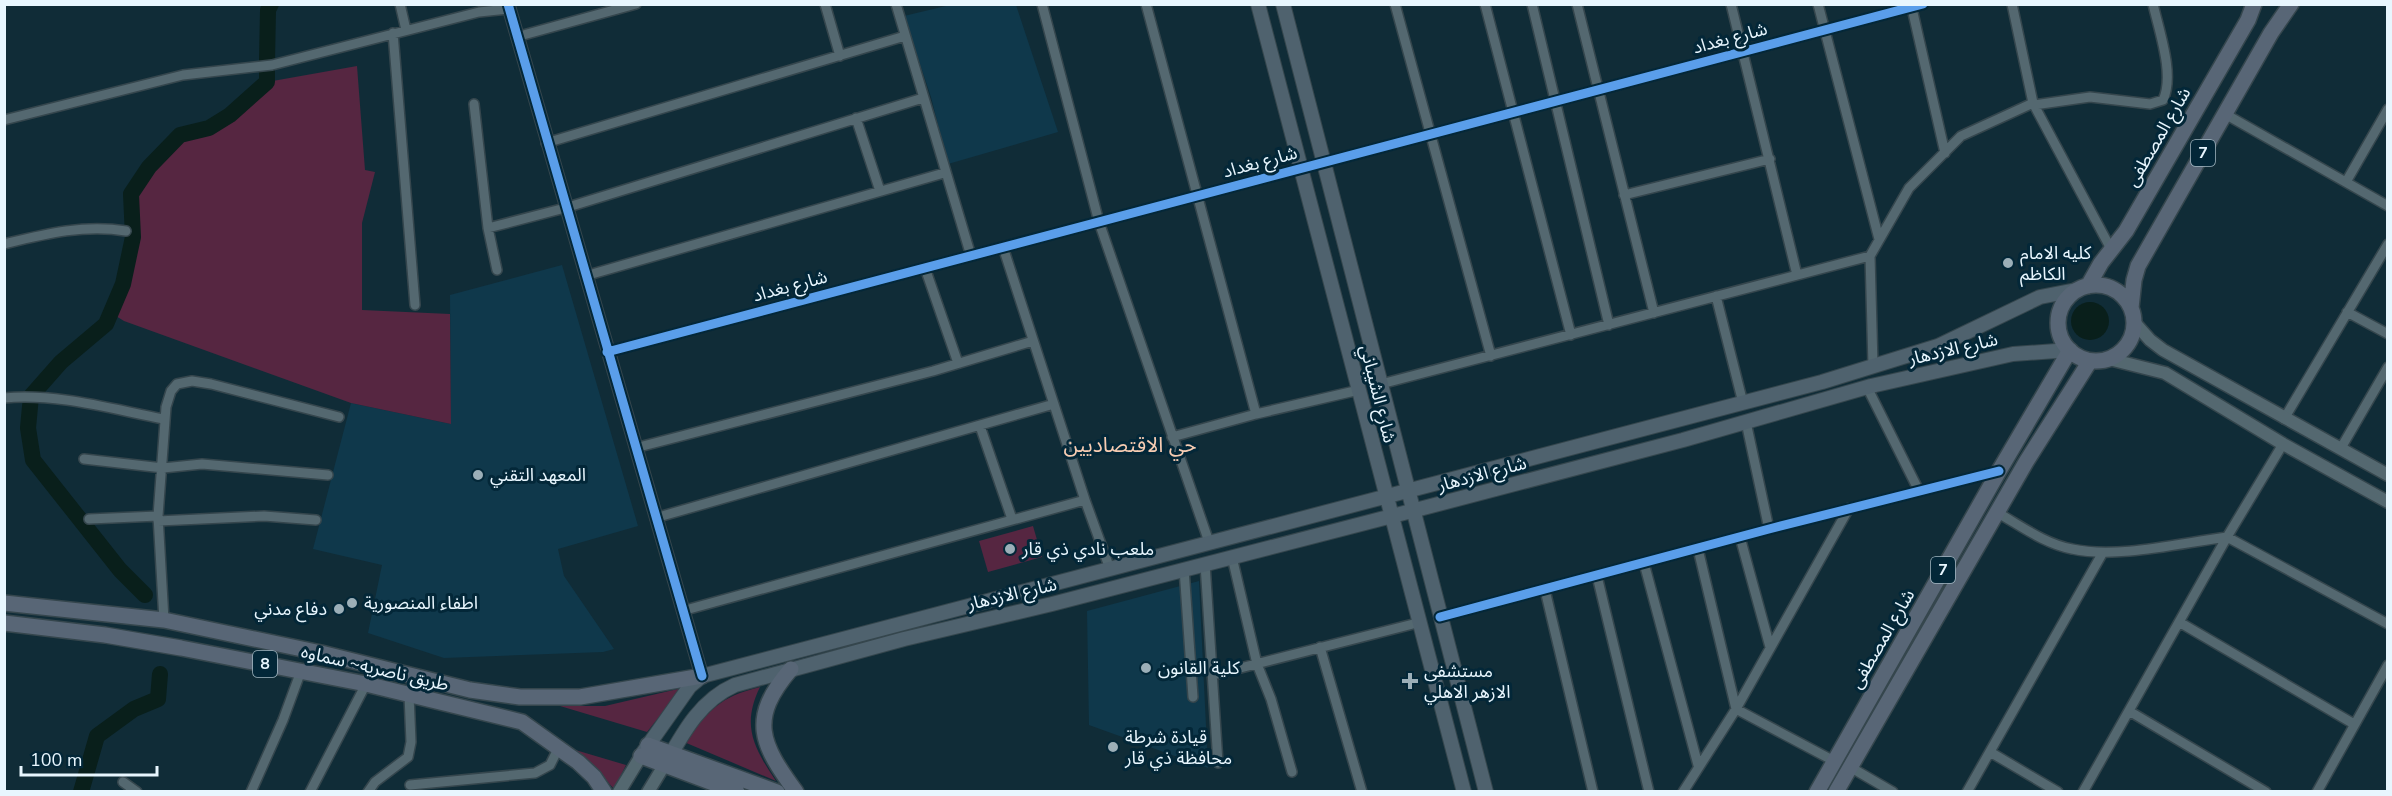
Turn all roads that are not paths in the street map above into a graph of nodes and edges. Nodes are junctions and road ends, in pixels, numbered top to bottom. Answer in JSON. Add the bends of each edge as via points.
{"nodes":[{"id":1,"x":411,"y":4,"type":"edge"},
{"id":2,"x":636,"y":4,"type":"edge"},
{"id":3,"x":825,"y":4,"type":"edge"},
{"id":4,"x":896,"y":4,"type":"edge"},
{"id":5,"x":1042,"y":4,"type":"edge"},
{"id":6,"x":1146,"y":4,"type":"edge"},
{"id":7,"x":1258,"y":4,"type":"edge"},
{"id":8,"x":1283,"y":4,"type":"edge"},
{"id":9,"x":1395,"y":4,"type":"edge"},
{"id":10,"x":1485,"y":4,"type":"edge"},
{"id":11,"x":1532,"y":4,"type":"edge"},
{"id":12,"x":1577,"y":4,"type":"edge"},
{"id":13,"x":1731,"y":4,"type":"edge"},
{"id":14,"x":1818,"y":4,"type":"edge"},
{"id":15,"x":1923,"y":4,"type":"edge"},
{"id":16,"x":2012,"y":4,"type":"edge"},
{"id":17,"x":2153,"y":4,"type":"edge"},
{"id":18,"x":2254,"y":4,"type":"edge"},
{"id":19,"x":2291,"y":4,"type":"edge"},
{"id":20,"x":510,"y":6,"type":"edge"},
{"id":21,"x":1912,"y":6,"type":"edge"},
{"id":22,"x":400,"y":7,"type":"edge"},
{"id":23,"x":406,"y":30,"type":"junction"},
{"id":24,"x":1824,"y":30,"type":"junction"},
{"id":25,"x":393,"y":33,"type":"junction"},
{"id":26,"x":905,"y":36,"type":"junction"},
{"id":27,"x":516,"y":38,"type":"junction"},
{"id":28,"x":1742,"y":52,"type":"junction"},
{"id":29,"x":840,"y":56,"type":"junction"},
{"id":30,"x":1597,"y":90,"type":"junction"},
{"id":31,"x":923,"y":98,"type":"junction"},
{"id":32,"x":1557,"y":101,"type":"junction"},
{"id":33,"x":474,"y":104,"type":"dead end"},
{"id":34,"x":2033,"y":104,"type":"junction"},
{"id":35,"x":2388,"y":109,"type":"edge"},
{"id":36,"x":1514,"y":112,"type":"junction"},
{"id":37,"x":2225,"y":114,"type":"junction"},
{"id":38,"x":856,"y":118,"type":"junction"},
{"id":39,"x":4,"y":120,"type":"edge"},
{"id":40,"x":1431,"y":134,"type":"junction"},
{"id":41,"x":546,"y":143,"type":"junction"},
{"id":42,"x":1945,"y":153,"type":"junction"},
{"id":43,"x":1770,"y":159,"type":"junction"},
{"id":44,"x":1324,"y":162,"type":"junction"},
{"id":45,"x":1301,"y":167,"type":"junction"},
{"id":46,"x":945,"y":173,"type":"junction"},
{"id":47,"x":2346,"y":182,"type":"junction"},
{"id":48,"x":880,"y":191,"type":"junction"},
{"id":49,"x":1624,"y":195,"type":"junction"},
{"id":50,"x":1198,"y":196,"type":"junction"},
{"id":51,"x":2388,"y":206,"type":"edge"},
{"id":52,"x":565,"y":208,"type":"junction"},
{"id":53,"x":1099,"y":222,"type":"junction"},
{"id":54,"x":488,"y":228,"type":"junction"},
{"id":55,"x":126,"y":231,"type":"dead end"},
{"id":56,"x":1879,"y":239,"type":"junction"},
{"id":57,"x":4,"y":244,"type":"edge"},
{"id":58,"x":2388,"y":244,"type":"edge"},
{"id":59,"x":1003,"y":247,"type":"junction"},
{"id":60,"x":2111,"y":249,"type":"junction"},
{"id":61,"x":971,"y":256,"type":"junction"},
{"id":62,"x":1869,"y":256,"type":"junction"},
{"id":63,"x":925,"y":268,"type":"junction"},
{"id":64,"x":497,"y":270,"type":"dead end"},
{"id":65,"x":1797,"y":275,"type":"junction"},
{"id":66,"x":585,"y":276,"type":"junction"},
{"id":67,"x":2082,"y":288,"type":"junction"},
{"id":68,"x":1716,"y":297,"type":"junction"},
{"id":69,"x":415,"y":305,"type":"dead end"},
{"id":70,"x":2347,"y":312,"type":"junction"},
{"id":71,"x":1654,"y":313,"type":"junction"},
{"id":72,"x":2132,"y":315,"type":"junction"},
{"id":73,"x":1609,"y":325,"type":"junction"},
{"id":74,"x":2388,"y":334,"type":"edge"},
{"id":75,"x":1571,"y":335,"type":"junction"},
{"id":76,"x":1033,"y":341,"type":"junction"},
{"id":77,"x":2070,"y":350,"type":"junction"},
{"id":78,"x":606,"y":352,"type":"junction"},
{"id":79,"x":1491,"y":356,"type":"junction"},
{"id":80,"x":2109,"y":359,"type":"junction"},
{"id":81,"x":2090,"y":361,"type":"junction"},
{"id":82,"x":958,"y":363,"type":"junction"},
{"id":83,"x":1873,"y":366,"type":"junction"},
{"id":84,"x":2388,"y":367,"type":"edge"},
{"id":85,"x":1381,"y":384,"type":"junction"},
{"id":86,"x":1867,"y":387,"type":"junction"},
{"id":87,"x":1359,"y":390,"type":"junction"},
{"id":88,"x":4,"y":398,"type":"edge"},
{"id":89,"x":1743,"y":403,"type":"junction"},
{"id":90,"x":1054,"y":404,"type":"junction"},
{"id":91,"x":1256,"y":414,"type":"junction"},
{"id":92,"x":339,"y":417,"type":"dead end"},
{"id":93,"x":164,"y":419,"type":"junction"},
{"id":94,"x":2284,"y":419,"type":"junction"},
{"id":95,"x":1677,"y":421,"type":"junction"},
{"id":96,"x":1746,"y":422,"type":"junction"},
{"id":97,"x":980,"y":426,"type":"junction"},
{"id":98,"x":1172,"y":437,"type":"junction"},
{"id":99,"x":1683,"y":440,"type":"junction"},
{"id":100,"x":2283,"y":444,"type":"junction"},
{"id":101,"x":634,"y":448,"type":"junction"},
{"id":102,"x":2341,"y":448,"type":"junction"},
{"id":103,"x":84,"y":459,"type":"dead end"},
{"id":104,"x":163,"y":468,"type":"junction"},
{"id":105,"x":1999,"y":471,"type":"junction"},
{"id":106,"x":328,"y":475,"type":"dead end"},
{"id":107,"x":2388,"y":475,"type":"edge"},
{"id":108,"x":1919,"y":491,"type":"junction"},
{"id":109,"x":1408,"y":492,"type":"junction"},
{"id":110,"x":1387,"y":496,"type":"junction"},
{"id":111,"x":2386,"y":497,"type":"edge"},
{"id":112,"x":1085,"y":500,"type":"junction"},
{"id":113,"x":1849,"y":508,"type":"junction"},
{"id":114,"x":1413,"y":511,"type":"junction"},
{"id":115,"x":1998,"y":513,"type":"junction"},
{"id":116,"x":1392,"y":516,"type":"junction"},
{"id":117,"x":158,"y":518,"type":"junction"},
{"id":118,"x":655,"y":518,"type":"junction"},
{"id":119,"x":89,"y":519,"type":"dead end"},
{"id":120,"x":1012,"y":519,"type":"junction"},
{"id":121,"x":316,"y":520,"type":"dead end"},
{"id":122,"x":1769,"y":529,"type":"junction"},
{"id":123,"x":1740,"y":537,"type":"junction"},
{"id":124,"x":2227,"y":537,"type":"junction"},
{"id":125,"x":1209,"y":542,"type":"junction"},
{"id":126,"x":1698,"y":549,"type":"junction"},
{"id":127,"x":2102,"y":554,"type":"junction"},
{"id":128,"x":1232,"y":557,"type":"junction"},
{"id":129,"x":1644,"y":563,"type":"junction"},
{"id":130,"x":1205,"y":564,"type":"junction"},
{"id":131,"x":1110,"y":569,"type":"junction"},
{"id":132,"x":1184,"y":569,"type":"junction"},
{"id":133,"x":1597,"y":576,"type":"junction"},
{"id":134,"x":1545,"y":590,"type":"junction"},
{"id":135,"x":1007,"y":595,"type":"junction"},
{"id":136,"x":4,"y":603,"type":"edge"},
{"id":137,"x":682,"y":611,"type":"junction"},
{"id":138,"x":1011,"y":612,"type":"junction"},
{"id":139,"x":1440,"y":617,"type":"junction"},
{"id":140,"x":164,"y":620,"type":"junction"},
{"id":141,"x":1421,"y":622,"type":"junction"},
{"id":142,"x":2179,"y":622,"type":"junction"},
{"id":143,"x":4,"y":623,"type":"edge"},
{"id":144,"x":2388,"y":624,"type":"edge"},
{"id":145,"x":1770,"y":646,"type":"junction"},
{"id":146,"x":1320,"y":647,"type":"junction"},
{"id":147,"x":321,"y":653,"type":"junction"},
{"id":148,"x":1257,"y":664,"type":"junction"},
{"id":149,"x":2388,"y":665,"type":"edge"},
{"id":150,"x":791,"y":669,"type":"junction"},
{"id":151,"x":309,"y":673,"type":"junction"},
{"id":152,"x":1214,"y":675,"type":"junction"},
{"id":153,"x":702,"y":676,"type":"junction"},
{"id":154,"x":366,"y":684,"type":"junction"},
{"id":155,"x":409,"y":695,"type":"junction"},
{"id":156,"x":1192,"y":697,"type":"dead end"},
{"id":157,"x":1736,"y":710,"type":"junction"},
{"id":158,"x":2129,"y":711,"type":"junction"},
{"id":159,"x":2354,"y":724,"type":"junction"},
{"id":160,"x":559,"y":747,"type":"junction"},
{"id":161,"x":644,"y":751,"type":"junction"},
{"id":162,"x":1990,"y":752,"type":"junction"},
{"id":163,"x":668,"y":758,"type":"junction"},
{"id":164,"x":1834,"y":762,"type":"junction"},
{"id":165,"x":1218,"y":763,"type":"dead end"},
{"id":166,"x":1698,"y":765,"type":"junction"},
{"id":167,"x":1850,"y":767,"type":"junction"},
{"id":168,"x":1292,"y":772,"type":"dead end"},
{"id":169,"x":123,"y":782,"type":"dead end"},
{"id":170,"x":410,"y":785,"type":"dead end"},
{"id":171,"x":1684,"y":790,"type":"edge"},
{"id":172,"x":136,"y":792,"type":"edge"},
{"id":173,"x":251,"y":792,"type":"edge"},
{"id":174,"x":310,"y":792,"type":"edge"},
{"id":175,"x":368,"y":792,"type":"edge"},
{"id":176,"x":604,"y":792,"type":"edge"},
{"id":177,"x":619,"y":792,"type":"edge"},
{"id":178,"x":648,"y":792,"type":"edge"},
{"id":179,"x":737,"y":792,"type":"edge"},
{"id":180,"x":777,"y":792,"type":"edge"},
{"id":181,"x":796,"y":792,"type":"edge"},
{"id":182,"x":1362,"y":792,"type":"edge"},
{"id":183,"x":1464,"y":792,"type":"edge"},
{"id":184,"x":1486,"y":792,"type":"edge"},
{"id":185,"x":1593,"y":792,"type":"edge"},
{"id":186,"x":1649,"y":792,"type":"edge"},
{"id":187,"x":1674,"y":792,"type":"edge"},
{"id":188,"x":1817,"y":792,"type":"edge"},
{"id":189,"x":1836,"y":792,"type":"edge"},
{"id":190,"x":1893,"y":792,"type":"edge"},
{"id":191,"x":1967,"y":792,"type":"edge"},
{"id":192,"x":2058,"y":792,"type":"edge"},
{"id":193,"x":2083,"y":792,"type":"edge"},
{"id":194,"x":2266,"y":792,"type":"edge"},
{"id":195,"x":2317,"y":792,"type":"edge"}],
"edges":[{"from":1,"to":22,"type":"street"},
{"from":2,"to":27,"type":"street"},
{"from":3,"to":29,"type":"street"},
{"from":4,"to":26,"type":"street"},
{"from":5,"to":53,"type":"street"},
{"from":6,"to":50,"type":"street"},
{"from":7,"to":45,"type":"main road","name":"شارع الشيباني"},
{"from":8,"to":44,"type":"main road","name":"شارع الشيباني"},
{"from":9,"to":40,"type":"street"},
{"from":10,"to":36,"type":"street"},
{"from":11,"to":32,"type":"street"},
{"from":12,"to":30,"type":"street"},
{"from":13,"to":28,"type":"street"},
{"from":14,"to":24,"type":"street"},
{"from":15,"to":21,"type":"street","name":"شارع بغداد"},
{"from":16,"to":34,"type":"street"},
{"from":17,"to":34,"type":"street","via":[[2168,76],[2163,100],[2150,104],[2090,97]]},
{"from":18,"to":60,"type":"highway","name":"شارع المصطفى","number":"7","via":[[2126,231]]},
{"from":19,"to":37,"type":"highway","number":"7"},
{"from":20,"to":23,"type":"street"},
{"from":20,"to":27,"type":"street"},
{"from":21,"to":24,"type":"street","name":"شارع بغداد"},
{"from":21,"to":42,"type":"street"},
{"from":22,"to":23,"type":"street"},
{"from":23,"to":25,"type":"street"},
{"from":24,"to":28,"type":"street","name":"شارع بغداد"},
{"from":24,"to":56,"type":"street"},
{"from":25,"to":39,"type":"street","via":[[273,65],[183,75]]},
{"from":25,"to":69,"type":"street"},
{"from":26,"to":29,"type":"street"},
{"from":26,"to":31,"type":"street"},
{"from":27,"to":41,"type":"street"},
{"from":28,"to":30,"type":"street","name":"شارع بغداد"},
{"from":28,"to":43,"type":"street"},
{"from":29,"to":41,"type":"street"},
{"from":30,"to":32,"type":"street","name":"شارع بغداد"},
{"from":30,"to":49,"type":"street"},
{"from":31,"to":38,"type":"street"},
{"from":31,"to":46,"type":"street"},
{"from":32,"to":36,"type":"street","name":"شارع بغداد"},
{"from":32,"to":73,"type":"street"},
{"from":33,"to":54,"type":"street"},
{"from":34,"to":42,"type":"street","via":[[1961,136]]},
{"from":34,"to":60,"type":"street"},
{"from":35,"to":47,"type":"street"},
{"from":36,"to":40,"type":"street","name":"شارع بغداد"},
{"from":36,"to":75,"type":"street"},
{"from":37,"to":47,"type":"street"},
{"from":37,"to":72,"type":"highway","number":"7","via":[[2138,266]]},
{"from":38,"to":48,"type":"street"},
{"from":38,"to":52,"type":"street"},
{"from":40,"to":44,"type":"street","name":"شارع بغداد"},
{"from":40,"to":79,"type":"street"},
{"from":41,"to":52,"type":"street"},
{"from":42,"to":56,"type":"street","via":[[1909,188]]},
{"from":43,"to":49,"type":"street"},
{"from":43,"to":65,"type":"street"},
{"from":44,"to":45,"type":"street","name":"شارع بغداد"},
{"from":44,"to":85,"type":"main road","name":"شارع الشيباني"},
{"from":45,"to":50,"type":"street","name":"شارع بغداد"},
{"from":45,"to":87,"type":"main road","name":"شارع الشيباني"},
{"from":46,"to":48,"type":"street"},
{"from":46,"to":61,"type":"street"},
{"from":47,"to":51,"type":"street"},
{"from":48,"to":66,"type":"street"},
{"from":49,"to":71,"type":"street"},
{"from":50,"to":53,"type":"street","name":"شارع بغداد"},
{"from":50,"to":91,"type":"street"},
{"from":52,"to":54,"type":"street"},
{"from":52,"to":66,"type":"street"},
{"from":53,"to":59,"type":"street","name":"شارع بغداد"},
{"from":53,"to":98,"type":"street"},
{"from":54,"to":64,"type":"street"},
{"from":55,"to":57,"type":"street","via":[[85,228]]},
{"from":56,"to":62,"type":"street"},
{"from":58,"to":70,"type":"street"},
{"from":59,"to":61,"type":"street","name":"شارع بغداد"},
{"from":59,"to":76,"type":"street"},
{"from":60,"to":67,"type":"highway","name":"شارع المصطفى","number":"7"},
{"from":61,"to":63,"type":"street","name":"شارع بغداد"},
{"from":62,"to":65,"type":"street"},
{"from":62,"to":83,"type":"street"},
{"from":63,"to":78,"type":"street","name":"شارع بغداد"},
{"from":63,"to":82,"type":"street"},
{"from":65,"to":68,"type":"street"},
{"from":66,"to":78,"type":"street"},
{"from":67,"to":72,"type":"highway","via":[[2101,285],[2113,289],[2124,297]]},
{"from":67,"to":77,"type":"highway","number":"7","via":[[2067,298],[2058,319],[2058,331]]},
{"from":67,"to":83,"type":"main road","name":"شارع الازدهار","via":[[2040,297],[1938,346]]},
{"from":68,"to":71,"type":"street"},
{"from":68,"to":89,"type":"street"},
{"from":70,"to":74,"type":"street"},
{"from":70,"to":94,"type":"street"},
{"from":71,"to":73,"type":"street"},
{"from":72,"to":80,"type":"highway","number":"7","via":[[2133,332],[2124,349]]},
{"from":72,"to":94,"type":"street","via":[[2150,340],[2163,350]]},
{"from":73,"to":75,"type":"street"},
{"from":75,"to":79,"type":"street"},
{"from":76,"to":82,"type":"street"},
{"from":76,"to":90,"type":"street"},
{"from":77,"to":81,"type":"highway"},
{"from":77,"to":86,"type":"main road","name":"شارع الازدهار","via":[[2013,354]]},
{"from":77,"to":105,"type":"highway","name":"شارع المصطفى","number":"7"},
{"from":78,"to":101,"type":"street"},
{"from":79,"to":85,"type":"street"},
{"from":80,"to":81,"type":"highway"},
{"from":80,"to":100,"type":"street","via":[[2165,373]]},
{"from":81,"to":115,"type":"highway","name":"شارع المصطفى","number":"7"},
{"from":82,"to":101,"type":"street"},
{"from":83,"to":89,"type":"main road","name":"شارع الازدهار"},
{"from":84,"to":102,"type":"street"},
{"from":85,"to":109,"type":"main road","name":"شارع الشيباني"},
{"from":86,"to":96,"type":"main road","name":"شارع الازدهار"},
{"from":86,"to":108,"type":"street"},
{"from":87,"to":91,"type":"street"},
{"from":87,"to":110,"type":"main road","name":"شارع الشيباني"},
{"from":88,"to":93,"type":"street","via":[[50,397]]},
{"from":89,"to":95,"type":"main road","name":"شارع الازدهار"},
{"from":90,"to":97,"type":"street"},
{"from":90,"to":112,"type":"street"},
{"from":91,"to":98,"type":"street"},
{"from":92,"to":93,"type":"street","via":[[192,381],[177,384],[171,391]]},
{"from":93,"to":104,"type":"street"},
{"from":94,"to":102,"type":"street"},
{"from":95,"to":99,"type":"main road"},
{"from":95,"to":109,"type":"main road","name":"شارع الازدهار"},
{"from":96,"to":99,"type":"main road","name":"شارع الازدهار"},
{"from":96,"to":122,"type":"street"},
{"from":97,"to":118,"type":"street"},
{"from":97,"to":120,"type":"street"},
{"from":98,"to":125,"type":"street"},
{"from":99,"to":114,"type":"main road","name":"شارع الازدهار"},
{"from":100,"to":111,"type":"street"},
{"from":100,"to":124,"type":"street"},
{"from":101,"to":118,"type":"street"},
{"from":102,"to":107,"type":"street"},
{"from":103,"to":104,"type":"street"},
{"from":104,"to":106,"type":"street","via":[[202,464]]},
{"from":104,"to":117,"type":"street"},
{"from":105,"to":108,"type":"street"},
{"from":105,"to":164,"type":"highway","name":"شارع المصطفى","number":"7"},
{"from":108,"to":113,"type":"street"},
{"from":109,"to":110,"type":"main road","name":"شارع الازدهار"},
{"from":109,"to":114,"type":"main road","name":"شارع الشيباني"},
{"from":110,"to":116,"type":"main road","name":"شارع الشيباني"},
{"from":110,"to":125,"type":"main road","name":"شارع الازدهار"},
{"from":112,"to":120,"type":"street"},
{"from":112,"to":131,"type":"street"},
{"from":113,"to":122,"type":"street"},
{"from":113,"to":145,"type":"street"},
{"from":114,"to":116,"type":"main road","name":"شارع الازدهار"},
{"from":114,"to":139,"type":"main road","name":"شارع الشيباني"},
{"from":115,"to":127,"type":"street","via":[[2039,537],[2070,549]]},
{"from":115,"to":167,"type":"highway","name":"شارع المصطفى","number":"7"},
{"from":116,"to":128,"type":"main road","name":"شارع الازدهار"},
{"from":116,"to":141,"type":"main road","name":"شارع الشيباني"},
{"from":117,"to":119,"type":"street"},
{"from":117,"to":121,"type":"street","via":[[264,516]]},
{"from":117,"to":140,"type":"street"},
{"from":118,"to":137,"type":"street"},
{"from":120,"to":137,"type":"street"},
{"from":122,"to":123,"type":"street"},
{"from":123,"to":126,"type":"street"},
{"from":123,"to":145,"type":"street"},
{"from":124,"to":127,"type":"street"},
{"from":124,"to":142,"type":"street"},
{"from":124,"to":144,"type":"street"},
{"from":125,"to":131,"type":"main road","name":"شارع الازدهار"},
{"from":126,"to":129,"type":"street"},
{"from":126,"to":157,"type":"street"},
{"from":127,"to":162,"type":"street"},
{"from":128,"to":130,"type":"main road","name":"شارع الازدهار"},
{"from":128,"to":148,"type":"street"},
{"from":129,"to":133,"type":"street"},
{"from":129,"to":166,"type":"street"},
{"from":130,"to":132,"type":"main road","name":"شارع الازدهار"},
{"from":130,"to":152,"type":"street"},
{"from":131,"to":135,"type":"main road","name":"شارع الازدهار"},
{"from":132,"to":138,"type":"main road","name":"شارع الازدهار"},
{"from":132,"to":156,"type":"street"},
{"from":133,"to":134,"type":"street"},
{"from":133,"to":186,"type":"street"},
{"from":134,"to":139,"type":"street"},
{"from":134,"to":185,"type":"street"},
{"from":135,"to":138,"type":"main road"},
{"from":135,"to":153,"type":"main road","name":"شارع الازدهار"},
{"from":136,"to":140,"type":"highway","name":"طريق ناصريه~ سماوه","number":"8"},
{"from":137,"to":153,"type":"street"},
{"from":138,"to":150,"type":"main road","name":"شارع الازدهار"},
{"from":139,"to":184,"type":"main road","name":"شارع الشيباني"},
{"from":140,"to":147,"type":"highway","name":"طريق ناصريه~ سماوه","number":"8"},
{"from":141,"to":146,"type":"street"},
{"from":141,"to":183,"type":"main road","name":"شارع الشيباني"},
{"from":142,"to":158,"type":"street"},
{"from":142,"to":159,"type":"street"},
{"from":143,"to":151,"type":"highway","name":"طريق ناصريه~ سماوه","number":"8","via":[[105,634]]},
{"from":145,"to":157,"type":"street"},
{"from":146,"to":148,"type":"street"},
{"from":146,"to":182,"type":"street"},
{"from":147,"to":151,"type":"highway"},
{"from":147,"to":153,"type":"highway","name":"طريق ناصريه~ سماوه","number":"8","via":[[470,690],[520,697],[580,697]]},
{"from":148,"to":152,"type":"street"},
{"from":148,"to":168,"type":"street"},
{"from":149,"to":159,"type":"street"},
{"from":150,"to":163,"type":"main road","name":"شارع الازدهار","via":[[721,692],[697,712]]},
{"from":150,"to":181,"type":"highway","via":[[776,686],[764,719],[766,741],[774,761]]},
{"from":151,"to":154,"type":"highway","name":"طريق ناصريه~ سماوه","number":"8"},
{"from":151,"to":173,"type":"street"},
{"from":152,"to":165,"type":"street"},
{"from":153,"to":161,"type":"main road","via":[[690,686]]},
{"from":154,"to":155,"type":"highway","name":"طريق ناصريه~ سماوه","number":"8"},
{"from":154,"to":174,"type":"street"},
{"from":155,"to":160,"type":"highway","name":"طريق ناصريه~ سماوه","number":"8","via":[[522,722]]},
{"from":155,"to":175,"type":"street","via":[[408,757]]},
{"from":157,"to":164,"type":"street"},
{"from":157,"to":166,"type":"street"},
{"from":158,"to":193,"type":"street"},
{"from":158,"to":194,"type":"street"},
{"from":159,"to":195,"type":"street"},
{"from":160,"to":170,"type":"street","via":[[550,765],[535,773]]},
{"from":160,"to":176,"type":"highway","via":[[594,777]]},
{"from":161,"to":163,"type":"highway"},
{"from":161,"to":177,"type":"street"},
{"from":162,"to":191,"type":"street"},
{"from":162,"to":192,"type":"street"},
{"from":163,"to":178,"type":"street"},
{"from":163,"to":179,"type":"highway"},
{"from":163,"to":180,"type":"highway"},
{"from":164,"to":188,"type":"highway","name":"شارع المصطفى","number":"7"},
{"from":166,"to":171,"type":"street"},
{"from":167,"to":189,"type":"highway","name":"شارع المصطفى","number":"7"},
{"from":167,"to":190,"type":"street"},
{"from":169,"to":172,"type":"street"},
{"from":171,"to":187,"type":"street"}]}
